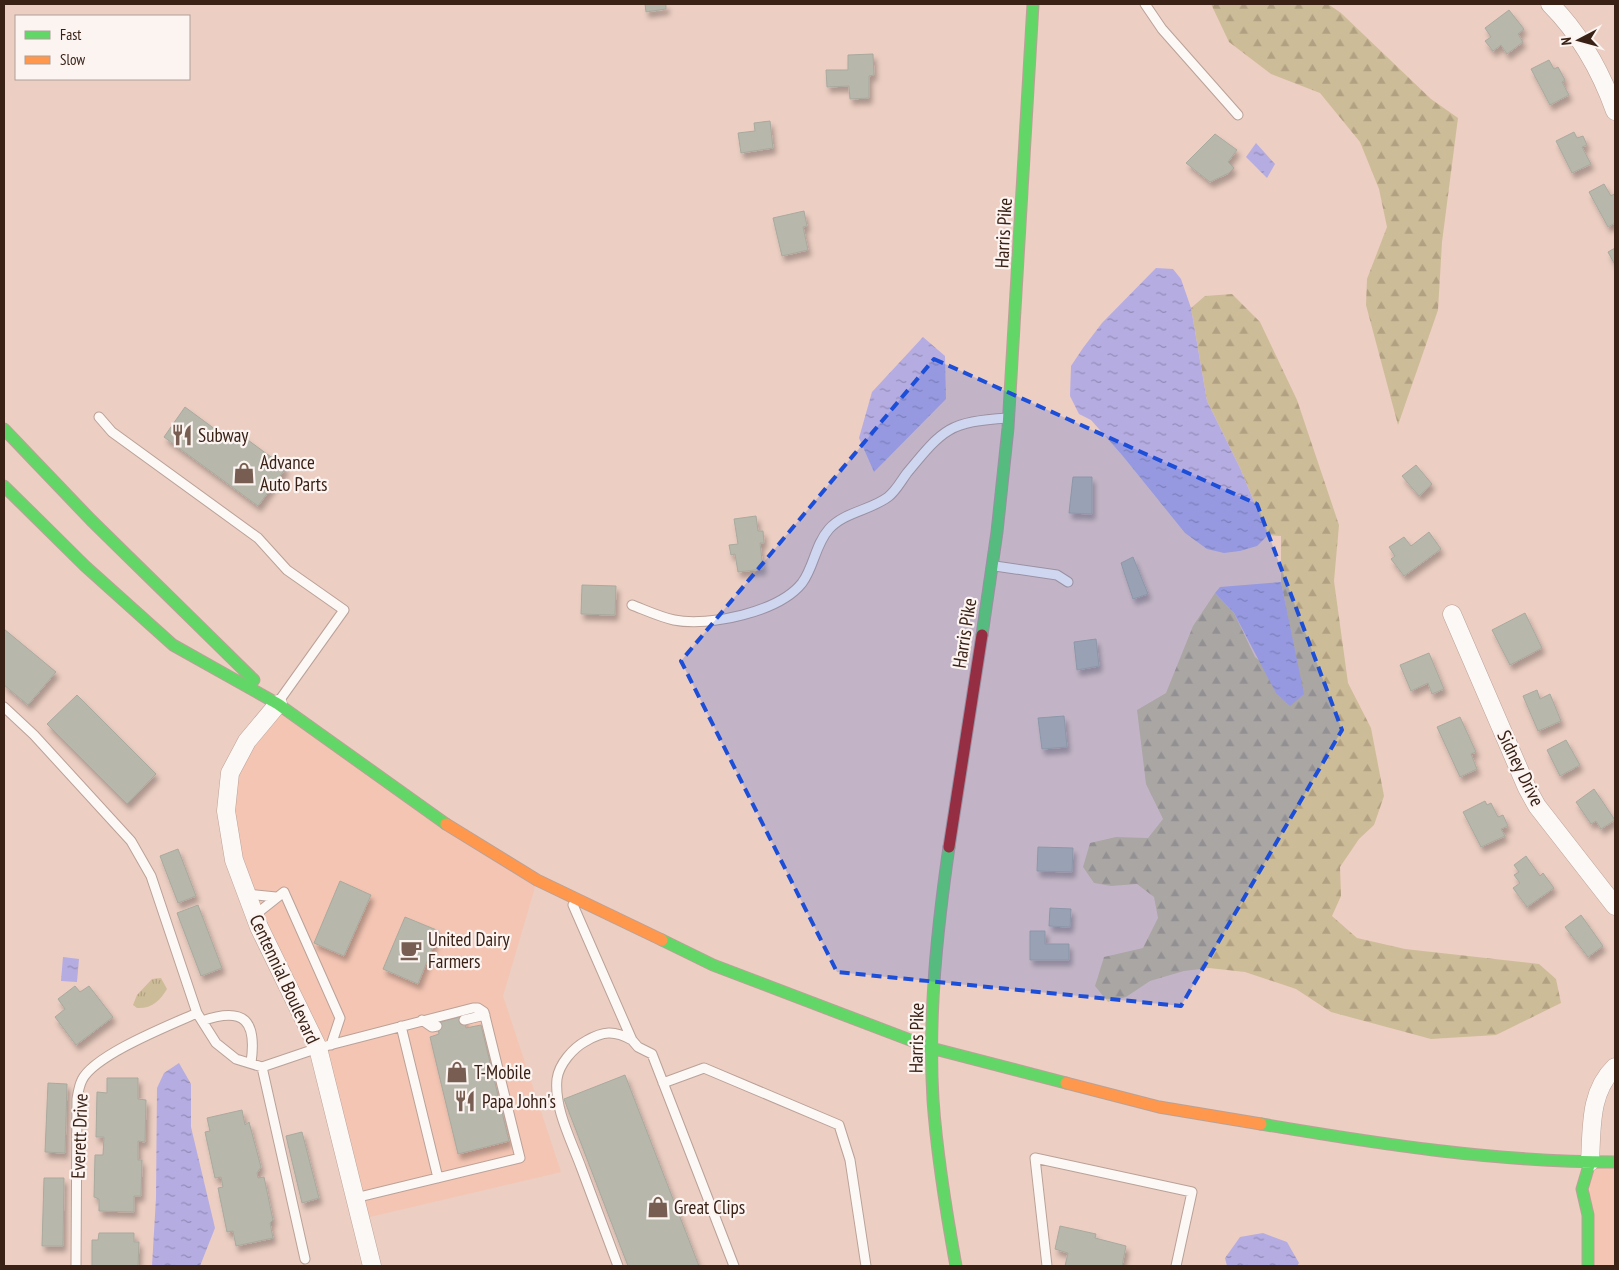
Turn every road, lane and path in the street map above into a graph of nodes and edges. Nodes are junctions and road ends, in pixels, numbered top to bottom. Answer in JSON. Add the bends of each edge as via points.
{"nodes":[{"id":1,"x":1033,"y":4,"type":"edge"},
{"id":2,"x":1145,"y":4,"type":"edge"},
{"id":3,"x":1550,"y":4,"type":"edge"},
{"id":4,"x":1615,"y":111,"type":"edge"},
{"id":5,"x":1238,"y":116,"type":"dead end"},
{"id":6,"x":100,"y":417,"type":"dead end"},
{"id":7,"x":1008,"y":418,"type":"junction"},
{"id":8,"x":4,"y":429,"type":"edge"},
{"id":9,"x":4,"y":486,"type":"edge"},
{"id":10,"x":992,"y":565,"type":"junction"},
{"id":11,"x":1068,"y":582,"type":"dead end"},
{"id":12,"x":632,"y":605,"type":"dead end"},
{"id":13,"x":1452,"y":614,"type":"dead end"},
{"id":14,"x":278,"y":704,"type":"junction"},
{"id":15,"x":4,"y":707,"type":"edge"},
{"id":16,"x":246,"y":894,"type":"junction"},
{"id":17,"x":276,"y":896,"type":"junction"},
{"id":18,"x":570,"y":898,"type":"junction"},
{"id":19,"x":1615,"y":906,"type":"edge"},
{"id":20,"x":254,"y":915,"type":"junction"},
{"id":21,"x":485,"y":1015,"type":"junction"},
{"id":22,"x":199,"y":1017,"type":"junction"},
{"id":23,"x":422,"y":1020,"type":"junction"},
{"id":24,"x":464,"y":1020,"type":"dead end"},
{"id":25,"x":401,"y":1026,"type":"junction"},
{"id":26,"x":437,"y":1026,"type":"dead end"},
{"id":27,"x":632,"y":1040,"type":"junction"},
{"id":28,"x":324,"y":1046,"type":"junction"},
{"id":29,"x":931,"y":1048,"type":"junction"},
{"id":30,"x":251,"y":1063,"type":"junction"},
{"id":31,"x":262,"y":1067,"type":"junction"},
{"id":32,"x":1615,"y":1067,"type":"edge"},
{"id":33,"x":663,"y":1083,"type":"junction"},
{"id":34,"x":1590,"y":1162,"type":"junction"},
{"id":35,"x":1615,"y":1162,"type":"edge"},
{"id":36,"x":438,"y":1178,"type":"junction"},
{"id":37,"x":1598,"y":1180,"type":"dead end"},
{"id":38,"x":1598,"y":1196,"type":"dead end"},
{"id":39,"x":355,"y":1198,"type":"junction"},
{"id":40,"x":1588,"y":1215,"type":"junction"},
{"id":41,"x":305,"y":1259,"type":"dead end"},
{"id":42,"x":76,"y":1266,"type":"edge"},
{"id":43,"x":372,"y":1266,"type":"edge"},
{"id":44,"x":618,"y":1266,"type":"edge"},
{"id":45,"x":734,"y":1266,"type":"edge"},
{"id":46,"x":866,"y":1266,"type":"edge"},
{"id":47,"x":956,"y":1266,"type":"edge"},
{"id":48,"x":1046,"y":1266,"type":"edge"},
{"id":49,"x":1176,"y":1266,"type":"edge"},
{"id":50,"x":1588,"y":1266,"type":"edge"}],
"edges":[{"from":1,"to":7,"type":"main road","name":"Harris Pike"},
{"from":2,"to":5,"type":"lane","via":[[1162,29]]},
{"from":3,"to":4,"type":"street","via":[[1583,45]]},
{"from":6,"to":14,"type":"lane","via":[[112,432],[258,538],[287,570],[344,610]]},
{"from":7,"to":10,"type":"main road","name":"Harris Pike"},
{"from":7,"to":12,"type":"lane","via":[[974,420],[954,426],[938,437],[890,496],[835,522],[819,543],[802,583],[783,598],[744,617],[707,620],[676,620]]},
{"from":8,"to":14,"type":"main road","via":[[91,520]]},
{"from":9,"to":14,"type":"main road","via":[[173,645]]},
{"from":10,"to":11,"type":"lane","via":[[1057,575]]},
{"from":10,"to":29,"type":"main road","name":"Harris Pike","via":[[942,890]]},
{"from":13,"to":19,"type":"street","name":"Sidney Drive","via":[[1526,788]]},
{"from":14,"to":16,"type":"street","name":"Centennial Boulevard","via":[[247,741],[230,773],[226,811],[234,860]]},
{"from":14,"to":18,"type":"main road","via":[[478,845]]},
{"from":15,"to":22,"type":"lane","via":[[34,735],[131,841],[151,876]]},
{"from":16,"to":17,"type":"lane"},
{"from":16,"to":20,"type":"street","name":"Centennial Boulevard"},
{"from":17,"to":20,"type":"lane"},
{"from":17,"to":28,"type":"lane","via":[[284,892],[340,1018]]},
{"from":18,"to":27,"type":"lane"},
{"from":18,"to":29,"type":"main road","via":[[713,965]]},
{"from":20,"to":28,"type":"street","name":"Centennial Boulevard"},
{"from":21,"to":23,"type":"lane","via":[[478,1008],[473,1008]]},
{"from":21,"to":24,"type":"lane"},
{"from":21,"to":36,"type":"lane","via":[[520,1158]]},
{"from":22,"to":30,"type":"lane","via":[[216,1042],[236,1059]]},
{"from":22,"to":30,"type":"lane","name":"Everett Drive","via":[[230,1014],[242,1018],[251,1029],[254,1042]]},
{"from":22,"to":42,"type":"lane","name":"Everett Drive","via":[[112,1054],[92,1068],[82,1080],[77,1099]]},
{"from":23,"to":25,"type":"lane"},
{"from":23,"to":26,"type":"lane","via":[[432,1027]]},
{"from":25,"to":28,"type":"lane"},
{"from":25,"to":36,"type":"lane"},
{"from":27,"to":33,"type":"lane","via":[[652,1054]]},
{"from":27,"to":44,"type":"lane","via":[[618,1032],[603,1033],[576,1047],[557,1077],[556,1094],[565,1124]]},
{"from":28,"to":31,"type":"lane"},
{"from":28,"to":39,"type":"street","name":"Centennial Boulevard"},
{"from":29,"to":34,"type":"main road","via":[[1159,1107],[1215,1118],[1404,1148]]},
{"from":29,"to":47,"type":"main road","name":"Harris Pike","via":[[946,1213]]},
{"from":30,"to":31,"type":"lane"},
{"from":31,"to":41,"type":"lane"},
{"from":32,"to":34,"type":"street","via":[[1600,1086],[1594,1103]]},
{"from":33,"to":45,"type":"lane"},
{"from":33,"to":46,"type":"lane","via":[[704,1068],[839,1125],[850,1160]]},
{"from":34,"to":35,"type":"main road"},
{"from":34,"to":37,"type":"main road"},
{"from":34,"to":40,"type":"main road","via":[[1582,1189]]},
{"from":36,"to":39,"type":"lane"},
{"from":38,"to":40,"type":"main road"},
{"from":39,"to":43,"type":"street","name":"Centennial Boulevard"},
{"from":40,"to":50,"type":"main road"},
{"from":48,"to":49,"type":"lane","via":[[1035,1158],[1192,1192]]}]}
